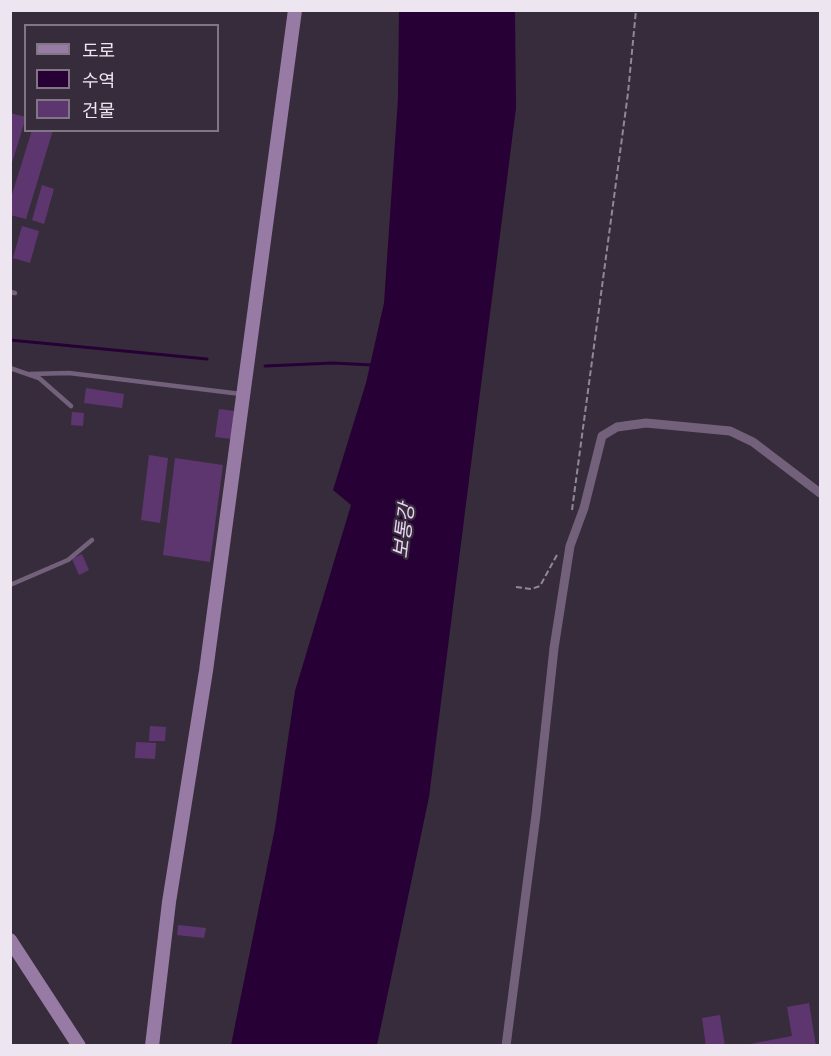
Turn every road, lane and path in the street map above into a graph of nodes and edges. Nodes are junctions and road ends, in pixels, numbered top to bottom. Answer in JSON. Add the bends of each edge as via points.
{"nodes":[{"id":1,"x":295,"y":10,"type":"edge"},
{"id":2,"x":636,"y":10,"type":"edge"},
{"id":3,"x":10,"y":368,"type":"edge"},
{"id":4,"x":30,"y":374,"type":"junction"},
{"id":5,"x":243,"y":395,"type":"junction"},
{"id":6,"x":71,"y":406,"type":"dead end"},
{"id":7,"x":820,"y":493,"type":"edge"},
{"id":8,"x":571,"y":516,"type":"dead end"},
{"id":9,"x":92,"y":540,"type":"dead end"},
{"id":10,"x":562,"y":545,"type":"dead end"},
{"id":11,"x":10,"y":585,"type":"edge"},
{"id":12,"x":516,"y":587,"type":"dead end"},
{"id":13,"x":10,"y":940,"type":"edge"},
{"id":14,"x":79,"y":1046,"type":"edge"},
{"id":15,"x":152,"y":1046,"type":"edge"},
{"id":16,"x":506,"y":1046,"type":"edge"}],
"edges":[{"from":1,"to":5,"type":"main road"},
{"from":2,"to":8,"type":"path"},
{"from":3,"to":4,"type":"lane"},
{"from":4,"to":5,"type":"lane","via":[[69,373]]},
{"from":4,"to":6,"type":"lane"},
{"from":5,"to":15,"type":"main road","via":[[206,671],[169,902]]},
{"from":7,"to":16,"type":"street","via":[[753,442],[730,430],[646,423],[617,427],[602,436],[570,546]]},
{"from":9,"to":11,"type":"lane","via":[[68,560]]},
{"from":10,"to":12,"type":"path","via":[[540,586]]},
{"from":13,"to":14,"type":"main road"}]}
